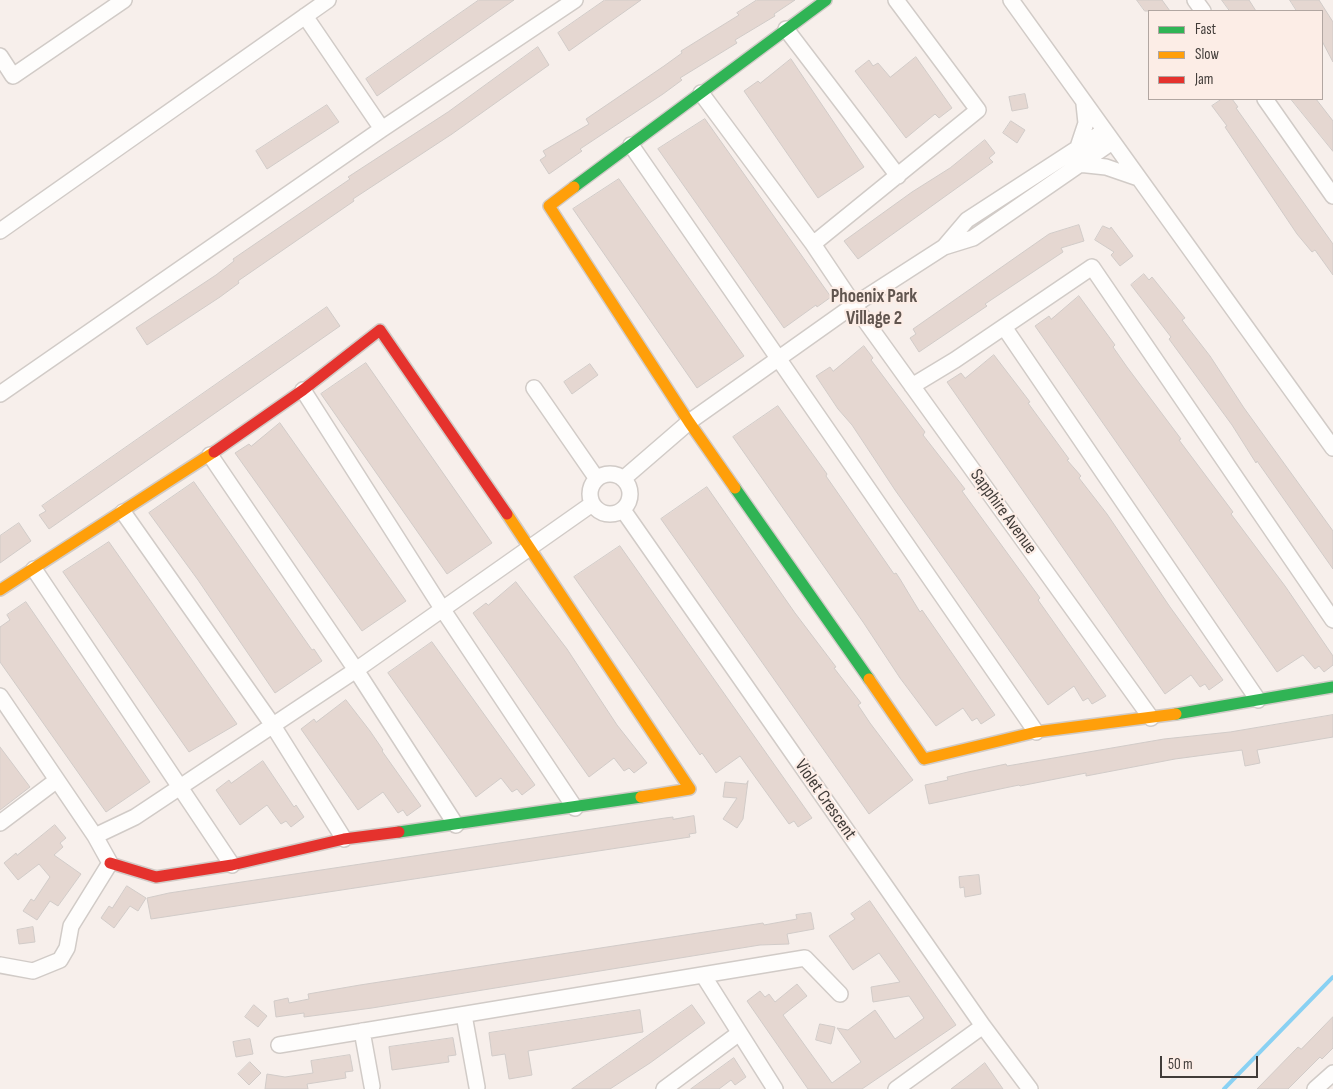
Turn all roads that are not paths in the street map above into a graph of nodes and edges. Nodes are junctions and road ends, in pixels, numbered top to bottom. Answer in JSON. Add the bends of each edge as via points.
{"nodes":[{"id":1,"x":124,"y":0,"type":"edge"},
{"id":2,"x":328,"y":0,"type":"edge"},
{"id":3,"x":575,"y":0,"type":"edge"},
{"id":4,"x":826,"y":0,"type":"edge"},
{"id":5,"x":896,"y":0,"type":"edge"},
{"id":6,"x":1011,"y":0,"type":"edge"},
{"id":7,"x":304,"y":16,"type":"junction"},
{"id":8,"x":786,"y":29,"type":"junction"},
{"id":9,"x":0,"y":56,"type":"edge"},
{"id":10,"x":701,"y":93,"type":"junction"},
{"id":11,"x":1266,"y":100,"type":"edge"},
{"id":12,"x":1084,"y":104,"type":"junction"},
{"id":13,"x":382,"y":129,"type":"junction"},
{"id":14,"x":1108,"y":137,"type":"junction"},
{"id":15,"x":631,"y":145,"type":"junction"},
{"id":16,"x":1077,"y":157,"type":"junction"},
{"id":17,"x":898,"y":176,"type":"junction"},
{"id":18,"x":1138,"y":178,"type":"junction"},
{"id":19,"x":1333,"y":196,"type":"edge"},
{"id":20,"x":0,"y":231,"type":"edge"},
{"id":21,"x":812,"y":244,"type":"junction"},
{"id":22,"x":854,"y":305,"type":"junction"},
{"id":23,"x":1004,"y":327,"type":"junction"},
{"id":24,"x":778,"y":358,"type":"junction"},
{"id":25,"x":912,"y":386,"type":"junction"},
{"id":26,"x":534,"y":388,"type":"dead end"},
{"id":27,"x":303,"y":390,"type":"junction"},
{"id":28,"x":0,"y":394,"type":"edge"},
{"id":29,"x":689,"y":422,"type":"junction"},
{"id":30,"x":1333,"y":448,"type":"edge"},
{"id":31,"x":210,"y":455,"type":"junction"},
{"id":32,"x":597,"y":479,"type":"junction"},
{"id":33,"x":623,"y":479,"type":"junction"},
{"id":34,"x":592,"y":504,"type":"junction"},
{"id":35,"x":623,"y":510,"type":"junction"},
{"id":36,"x":122,"y":512,"type":"junction"},
{"id":37,"x":530,"y":548,"type":"junction"},
{"id":38,"x":34,"y":569,"type":"junction"},
{"id":39,"x":0,"y":590,"type":"edge"},
{"id":40,"x":443,"y":610,"type":"junction"},
{"id":41,"x":1333,"y":620,"type":"edge"},
{"id":42,"x":356,"y":670,"type":"junction"},
{"id":43,"x":1333,"y":687,"type":"edge"},
{"id":44,"x":1258,"y":700,"type":"junction"},
{"id":45,"x":2,"y":703,"type":"edge"},
{"id":46,"x":1151,"y":718,"type":"junction"},
{"id":47,"x":272,"y":724,"type":"junction"},
{"id":48,"x":1036,"y":732,"type":"junction"},
{"id":49,"x":57,"y":780,"type":"junction"},
{"id":50,"x":179,"y":787,"type":"junction"},
{"id":51,"x":575,"y":808,"type":"junction"},
{"id":52,"x":0,"y":823,"type":"edge"},
{"id":53,"x":456,"y":825,"type":"junction"},
{"id":54,"x":95,"y":836,"type":"junction"},
{"id":55,"x":344,"y":839,"type":"junction"},
{"id":56,"x":110,"y":863,"type":"junction"},
{"id":57,"x":232,"y":865,"type":"junction"},
{"id":58,"x":0,"y":965,"type":"edge"},
{"id":59,"x":703,"y":976,"type":"junction"},
{"id":60,"x":840,"y":994,"type":"dead end"},
{"id":61,"x":464,"y":1015,"type":"junction"},
{"id":62,"x":983,"y":1026,"type":"junction"},
{"id":63,"x":362,"y":1031,"type":"junction"},
{"id":64,"x":738,"y":1034,"type":"junction"},
{"id":65,"x":279,"y":1045,"type":"dead end"},
{"id":66,"x":1333,"y":1073,"type":"edge"},
{"id":67,"x":372,"y":1086,"type":"dead end"},
{"id":68,"x":477,"y":1087,"type":"dead end"},
{"id":69,"x":664,"y":1089,"type":"edge"},
{"id":70,"x":775,"y":1089,"type":"edge"},
{"id":71,"x":896,"y":1089,"type":"edge"},
{"id":72,"x":1030,"y":1089,"type":"edge"},
{"id":73,"x":1315,"y":1089,"type":"edge"}],
"edges":[{"from":1,"to":9,"type":"street","via":[[13,76]]},
{"from":2,"to":7,"type":"street"},
{"from":3,"to":13,"type":"street"},
{"from":4,"to":8,"type":"street"},
{"from":5,"to":17,"type":"street","via":[[978,110]]},
{"from":6,"to":12,"type":"street"},
{"from":7,"to":13,"type":"street"},
{"from":7,"to":20,"type":"street"},
{"from":8,"to":10,"type":"street"},
{"from":8,"to":17,"type":"street"},
{"from":10,"to":15,"type":"street"},
{"from":10,"to":21,"type":"street","name":"Sapphire Avenue"},
{"from":11,"to":19,"type":"street"},
{"from":12,"to":14,"type":"street"},
{"from":12,"to":16,"type":"street","via":[[1086,123]]},
{"from":13,"to":28,"type":"street"},
{"from":14,"to":16,"type":"street"},
{"from":14,"to":18,"type":"street"},
{"from":15,"to":24,"type":"street"},
{"from":15,"to":29,"type":"street","via":[[549,206]]},
{"from":16,"to":18,"type":"street"},
{"from":16,"to":22,"type":"street","via":[[973,238],[944,247]]},
{"from":17,"to":21,"type":"street"},
{"from":18,"to":30,"type":"street"},
{"from":21,"to":22,"type":"street","name":"Sapphire Avenue"},
{"from":22,"to":24,"type":"street"},
{"from":22,"to":25,"type":"street","name":"Sapphire Avenue"},
{"from":23,"to":25,"type":"street"},
{"from":23,"to":41,"type":"street","via":[[1092,267]]},
{"from":23,"to":44,"type":"street"},
{"from":24,"to":29,"type":"street"},
{"from":24,"to":48,"type":"street"},
{"from":25,"to":46,"type":"street","name":"Sapphire Avenue"},
{"from":26,"to":32,"type":"street"},
{"from":27,"to":31,"type":"street"},
{"from":27,"to":37,"type":"street","via":[[380,330]]},
{"from":27,"to":40,"type":"street"},
{"from":29,"to":33,"type":"street"},
{"from":29,"to":48,"type":"street","via":[[924,759]]},
{"from":31,"to":36,"type":"street"},
{"from":31,"to":42,"type":"street"},
{"from":32,"to":33,"type":"street","via":[[610,474]]},
{"from":32,"to":34,"type":"street","via":[[590,491]]},
{"from":33,"to":35,"type":"street","via":[[630,491]]},
{"from":34,"to":35,"type":"street","via":[[603,513],[616,514]]},
{"from":34,"to":37,"type":"street"},
{"from":35,"to":62,"type":"street","name":"Violet Crescent"},
{"from":36,"to":38,"type":"street"},
{"from":36,"to":47,"type":"street"},
{"from":37,"to":40,"type":"street"},
{"from":37,"to":51,"type":"street","via":[[690,790]]},
{"from":38,"to":39,"type":"street"},
{"from":38,"to":50,"type":"street"},
{"from":40,"to":42,"type":"street"},
{"from":40,"to":51,"type":"street"},
{"from":42,"to":47,"type":"street"},
{"from":42,"to":53,"type":"street"},
{"from":43,"to":44,"type":"street"},
{"from":44,"to":46,"type":"street"},
{"from":45,"to":49,"type":"street"},
{"from":46,"to":48,"type":"street"},
{"from":47,"to":50,"type":"street"},
{"from":47,"to":55,"type":"street"},
{"from":49,"to":52,"type":"street"},
{"from":49,"to":54,"type":"street"},
{"from":50,"to":54,"type":"street","via":[[135,817]]},
{"from":50,"to":57,"type":"street"},
{"from":51,"to":53,"type":"street"},
{"from":53,"to":55,"type":"street"},
{"from":54,"to":56,"type":"street"},
{"from":55,"to":57,"type":"street"},
{"from":56,"to":57,"type":"street","via":[[156,876]]},
{"from":56,"to":58,"type":"street","via":[[71,926],[67,948],[60,960],[33,971]]},
{"from":59,"to":60,"type":"street","via":[[805,958]]},
{"from":59,"to":61,"type":"street"},
{"from":59,"to":64,"type":"street"},
{"from":61,"to":63,"type":"street"},
{"from":61,"to":68,"type":"street"},
{"from":62,"to":71,"type":"street"},
{"from":62,"to":72,"type":"street","name":"Violet Crescent"},
{"from":63,"to":65,"type":"street"},
{"from":63,"to":67,"type":"street"},
{"from":64,"to":69,"type":"street"},
{"from":64,"to":70,"type":"street"},
{"from":66,"to":73,"type":"street"}]}
